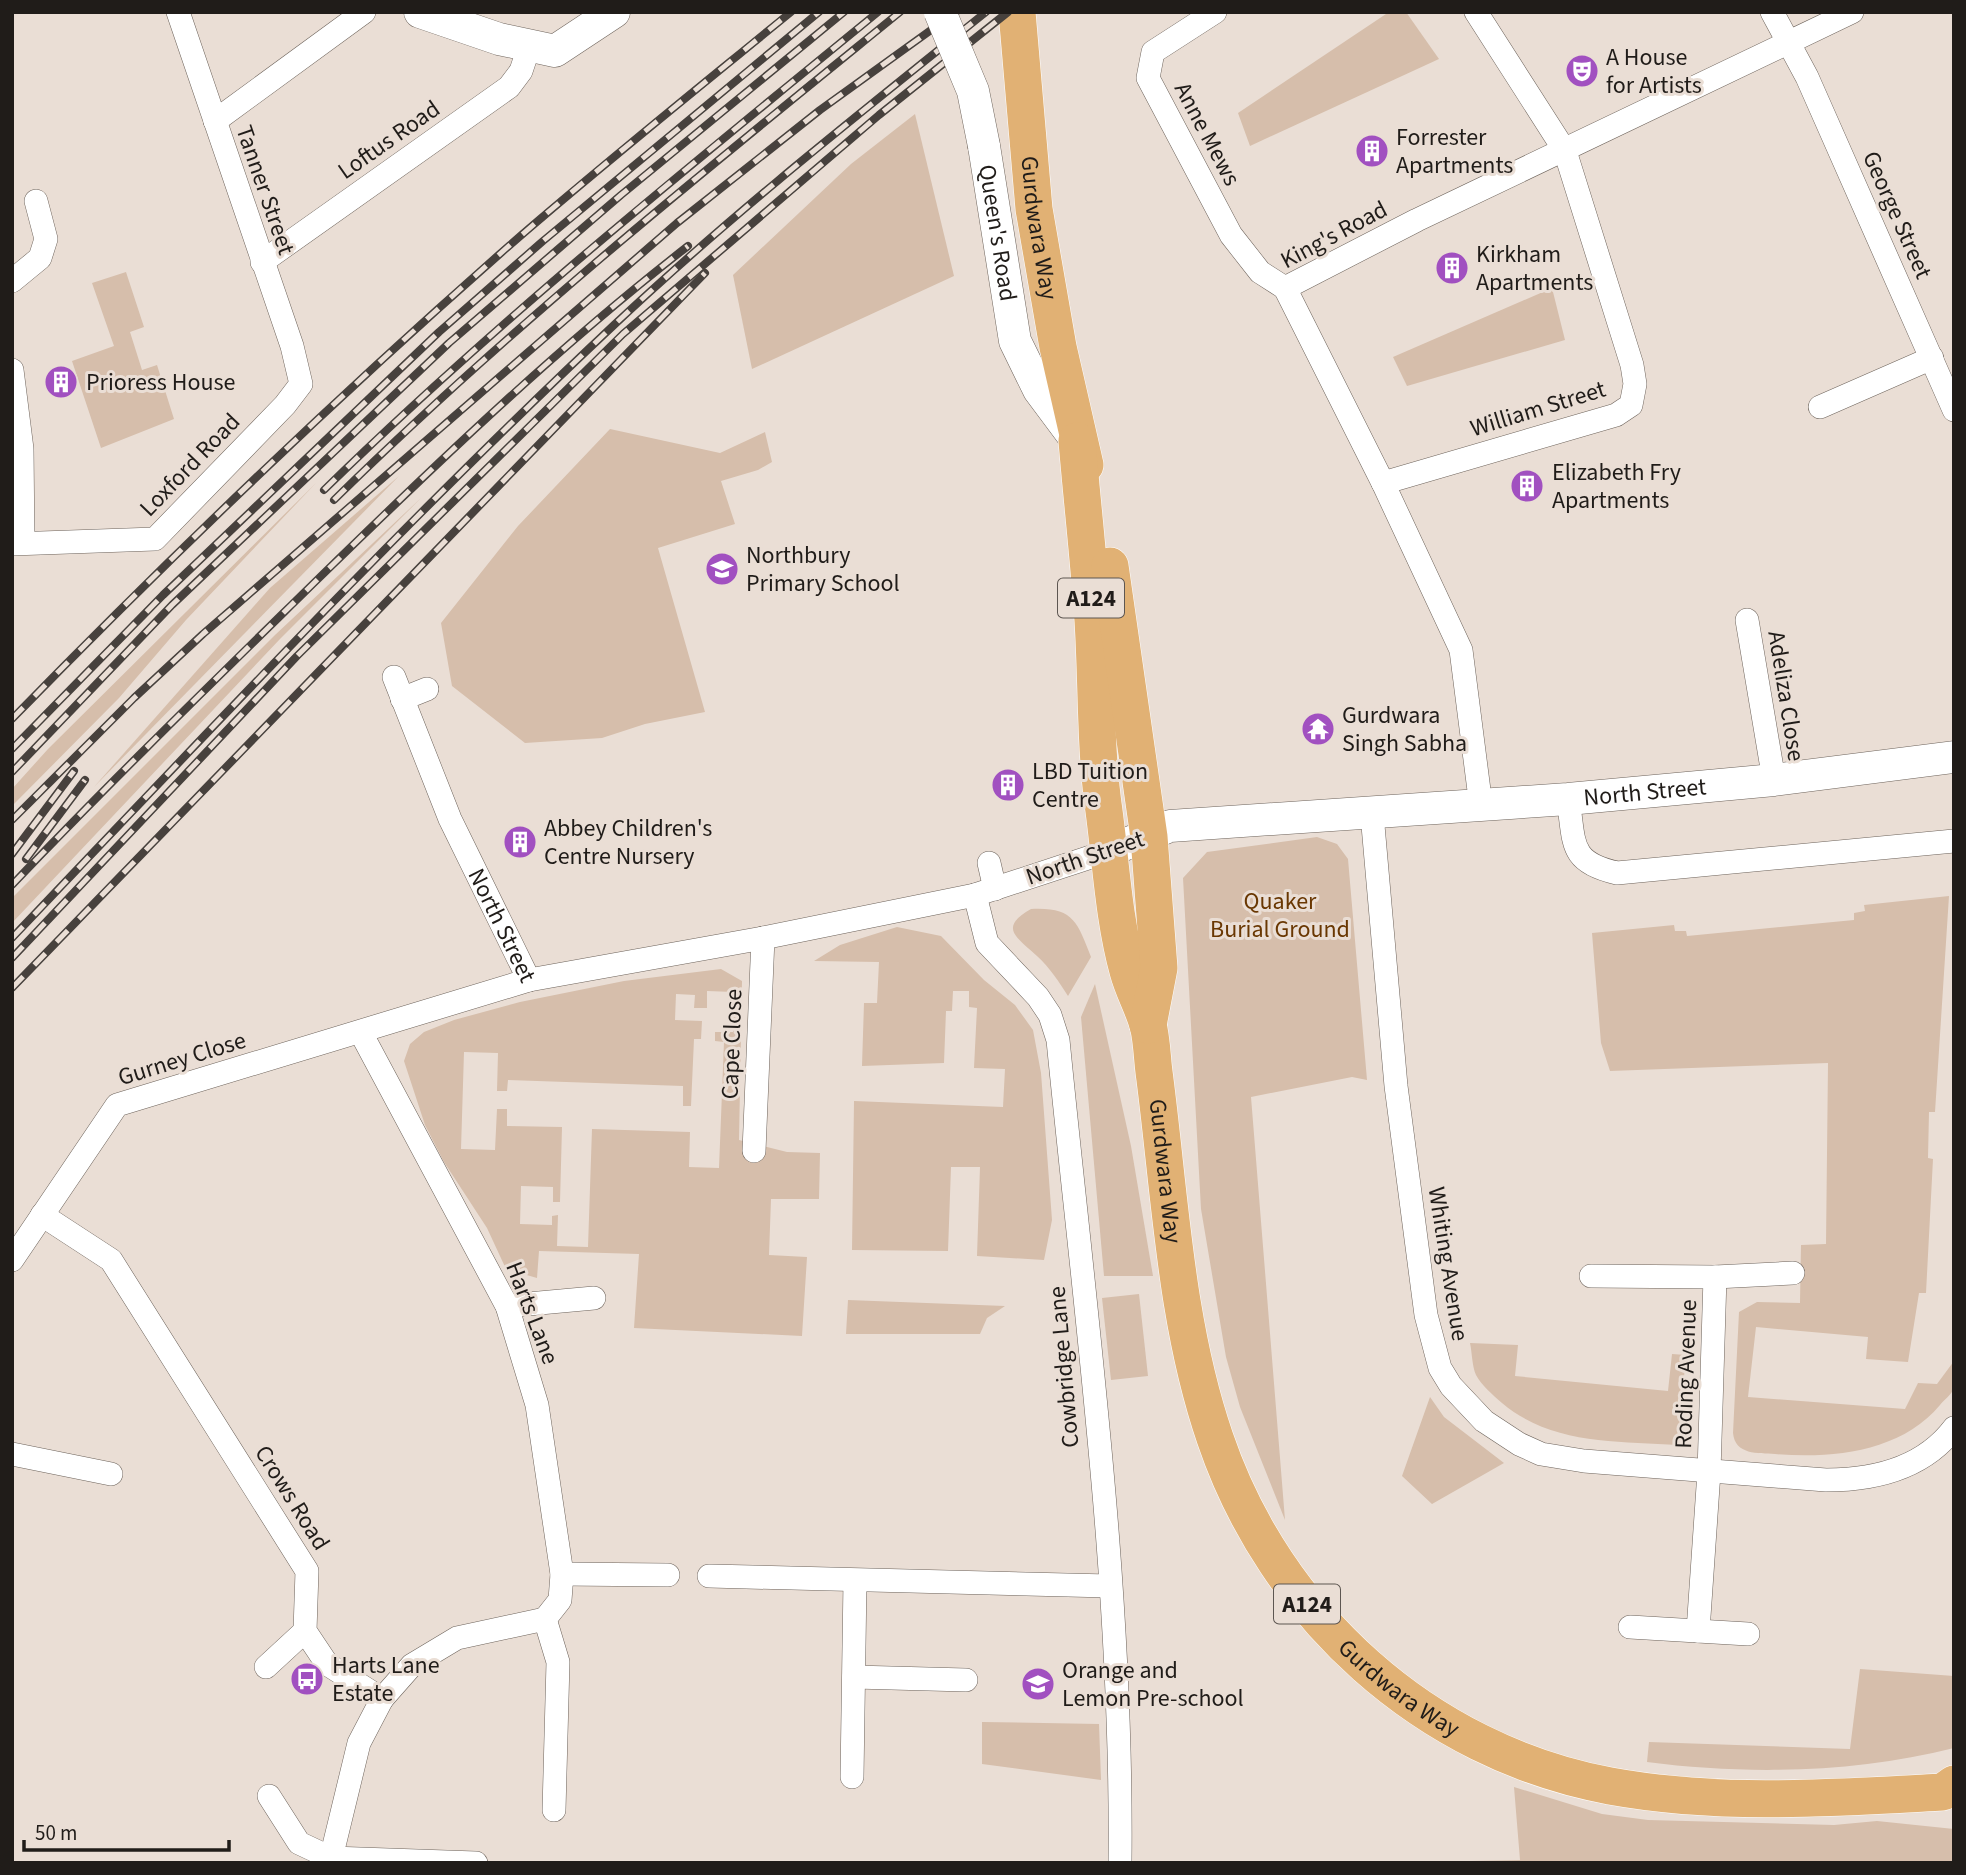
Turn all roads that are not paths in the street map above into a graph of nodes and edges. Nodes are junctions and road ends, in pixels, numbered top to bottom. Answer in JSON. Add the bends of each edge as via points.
{"nodes":[{"id":1,"x":178,"y":12,"type":"edge"},
{"id":2,"x":364,"y":12,"type":"edge"},
{"id":3,"x":421,"y":12,"type":"edge"},
{"id":4,"x":614,"y":12,"type":"edge"},
{"id":5,"x":940,"y":12,"type":"edge"},
{"id":6,"x":1017,"y":12,"type":"edge"},
{"id":7,"x":1214,"y":12,"type":"edge"},
{"id":8,"x":1476,"y":12,"type":"edge"},
{"id":9,"x":1772,"y":12,"type":"edge"},
{"id":10,"x":1852,"y":12,"type":"edge"},
{"id":11,"x":1789,"y":43,"type":"junction"},
{"id":12,"x":529,"y":47,"type":"junction"},
{"id":13,"x":215,"y":121,"type":"junction"},
{"id":14,"x":1565,"y":151,"type":"junction"},
{"id":15,"x":36,"y":201,"type":"dead end"},
{"id":16,"x":262,"y":262,"type":"junction"},
{"id":17,"x":12,"y":281,"type":"edge"},
{"id":18,"x":1285,"y":288,"type":"junction"},
{"id":19,"x":1932,"y":358,"type":"junction"},
{"id":20,"x":12,"y":370,"type":"edge"},
{"id":21,"x":301,"y":384,"type":"joint"},
{"id":22,"x":1820,"y":407,"type":"dead end"},
{"id":23,"x":1954,"y":410,"type":"edge"},
{"id":24,"x":1077,"y":441,"type":"junction"},
{"id":25,"x":1382,"y":483,"type":"junction"},
{"id":26,"x":18,"y":543,"type":"edge"},
{"id":27,"x":1747,"y":620,"type":"dead end"},
{"id":28,"x":394,"y":677,"type":"dead end"},
{"id":29,"x":427,"y":689,"type":"dead end"},
{"id":30,"x":402,"y":699,"type":"junction"},
{"id":31,"x":1954,"y":757,"type":"edge"},
{"id":32,"x":1774,"y":780,"type":"junction"},
{"id":33,"x":1568,"y":799,"type":"junction"},
{"id":34,"x":1480,"y":806,"type":"junction"},
{"id":35,"x":1372,"y":814,"type":"junction"},
{"id":36,"x":1149,"y":837,"type":"junction"},
{"id":37,"x":1954,"y":841,"type":"edge"},
{"id":38,"x":1109,"y":851,"type":"junction"},
{"id":39,"x":989,"y":863,"type":"dead end"},
{"id":40,"x":985,"y":892,"type":"junction"},
{"id":41,"x":763,"y":938,"type":"junction"},
{"id":42,"x":529,"y":980,"type":"junction"},
{"id":43,"x":1148,"y":1026,"type":"junction"},
{"id":44,"x":361,"y":1033,"type":"junction"},
{"id":45,"x":754,"y":1151,"type":"dead end"},
{"id":46,"x":42,"y":1215,"type":"junction"},
{"id":47,"x":12,"y":1261,"type":"edge"},
{"id":48,"x":1793,"y":1273,"type":"dead end"},
{"id":49,"x":1591,"y":1276,"type":"dead end"},
{"id":50,"x":1714,"y":1277,"type":"junction"},
{"id":51,"x":594,"y":1298,"type":"dead end"},
{"id":52,"x":507,"y":1306,"type":"junction"},
{"id":53,"x":1954,"y":1428,"type":"edge"},
{"id":54,"x":12,"y":1454,"type":"edge"},
{"id":55,"x":1709,"y":1472,"type":"junction"},
{"id":56,"x":111,"y":1474,"type":"dead end"},
{"id":57,"x":562,"y":1574,"type":"junction"},
{"id":58,"x":668,"y":1575,"type":"dead end"},
{"id":59,"x":709,"y":1576,"type":"dead end"},
{"id":60,"x":855,"y":1581,"type":"junction"},
{"id":61,"x":1109,"y":1586,"type":"junction"},
{"id":62,"x":545,"y":1619,"type":"junction"},
{"id":63,"x":1630,"y":1627,"type":"dead end"},
{"id":64,"x":305,"y":1631,"type":"junction"},
{"id":65,"x":1698,"y":1631,"type":"junction"},
{"id":66,"x":1748,"y":1634,"type":"dead end"},
{"id":67,"x":266,"y":1667,"type":"dead end"},
{"id":68,"x":854,"y":1677,"type":"junction"},
{"id":69,"x":966,"y":1680,"type":"dead end"},
{"id":70,"x":382,"y":1699,"type":"junction"},
{"id":71,"x":852,"y":1777,"type":"dead end"},
{"id":72,"x":1950,"y":1792,"type":"edge"},
{"id":73,"x":270,"y":1796,"type":"dead end"},
{"id":74,"x":555,"y":1810,"type":"dead end"},
{"id":75,"x":331,"y":1858,"type":"junction"},
{"id":76,"x":476,"y":1863,"type":"edge"},
{"id":77,"x":1120,"y":1863,"type":"edge"}],
"edges":[{"from":1,"to":13,"type":"street","name":"Tanner Street"},
{"from":2,"to":13,"type":"street"},
{"from":3,"to":12,"type":"street"},
{"from":4,"to":12,"type":"street","via":[[555,51]]},
{"from":5,"to":24,"type":"street","name":"Queen's Road","bridge":true,"via":[[973,91],[1015,341],[1039,390]]},
{"from":6,"to":24,"type":"main road","name":"Gurdwara Way","number":"A124","via":[[1034,209]]},
{"from":7,"to":18,"type":"street","name":"Anne Mews","via":[[1153,52],[1148,78],[1231,235],[1260,272]]},
{"from":8,"to":14,"type":"street"},
{"from":9,"to":11,"type":"street","name":"George Street"},
{"from":10,"to":11,"type":"street","name":"King's Road"},
{"from":11,"to":14,"type":"street","name":"King's Road"},
{"from":11,"to":19,"type":"street","name":"George Street"},
{"from":12,"to":16,"type":"street","name":"Loftus Road","via":[[520,74],[509,87]]},
{"from":13,"to":16,"type":"street","name":"Tanner Street"},
{"from":14,"to":18,"type":"street","name":"King's Road"},
{"from":14,"to":25,"type":"street","name":"William Street","via":[[1632,365],[1631,405],[1616,415]]},
{"from":15,"to":17,"type":"street","via":[[46,240],[40,258]]},
{"from":16,"to":21,"type":"street","name":"Tanner Street"},
{"from":18,"to":25,"type":"street","name":"King's Road"},
{"from":19,"to":22,"type":"street"},
{"from":19,"to":23,"type":"street","name":"George Street"},
{"from":20,"to":26,"type":"street","via":[[22,449]]},
{"from":21,"to":26,"type":"street","name":"Loxford Road","via":[[155,539]]},
{"from":24,"to":36,"type":"main road","name":"Gurdwara Way","number":"A124","via":[[1104,526]]},
{"from":24,"to":38,"type":"main road","name":"Gurdwara Way","number":"A124"},
{"from":25,"to":34,"type":"street","via":[[1461,650]]},
{"from":27,"to":32,"type":"street","name":"Adeliza Close"},
{"from":28,"to":30,"type":"street","name":"North Street"},
{"from":29,"to":30,"type":"street"},
{"from":30,"to":42,"type":"street","name":"North Street","via":[[450,819]]},
{"from":31,"to":32,"type":"street","name":"North Street"},
{"from":32,"to":33,"type":"street","name":"North Street"},
{"from":33,"to":34,"type":"street","name":"North Street"},
{"from":33,"to":37,"type":"street","via":[[1576,849],[1591,867],[1618,873]]},
{"from":34,"to":35,"type":"street","name":"North Street"},
{"from":35,"to":36,"type":"street","name":"North Street","via":[[1170,826]]},
{"from":35,"to":55,"type":"street","name":"Whiting Avenue","via":[[1398,1100],[1426,1315],[1440,1368],[1466,1405],[1519,1444],[1541,1454]]},
{"from":36,"to":38,"type":"street","name":"North Street"},
{"from":36,"to":43,"type":"main road","name":"Gurdwara Way","number":"A124","via":[[1159,968]]},
{"from":38,"to":40,"type":"street","name":"North Street"},
{"from":38,"to":43,"type":"main road","name":"Gurdwara Way","number":"A124","via":[[1128,970]]},
{"from":39,"to":40,"type":"street","name":"Cowbridge Lane"},
{"from":40,"to":41,"type":"street","name":"North Street"},
{"from":40,"to":61,"type":"street","name":"Cowbridge Lane","via":[[987,943],[1038,997],[1058,1040]]},
{"from":41,"to":42,"type":"street","name":"North Street"},
{"from":41,"to":45,"type":"street","name":"Cape Close"},
{"from":42,"to":44,"type":"street"},
{"from":43,"to":72,"type":"main road","name":"Gurdwara Way","number":"A124","via":[[1186,1319],[1214,1438],[1254,1527],[1283,1574],[1332,1635],[1386,1684],[1432,1717],[1489,1748],[1542,1769],[1606,1786],[1750,1799]]},
{"from":44,"to":46,"type":"street","name":"Gurney Close","via":[[117,1105]]},
{"from":44,"to":52,"type":"street","name":"Harts Lane"},
{"from":46,"to":47,"type":"street","name":"Gurney Close"},
{"from":46,"to":64,"type":"street","name":"Crows Road","via":[[111,1260],[118,1271],[307,1571]]},
{"from":48,"to":50,"type":"street","name":"Roding Avenue"},
{"from":49,"to":50,"type":"street","name":"Roding Avenue"},
{"from":50,"to":55,"type":"street","name":"Roding Avenue"},
{"from":51,"to":52,"type":"street"},
{"from":52,"to":57,"type":"street","name":"Harts Lane","via":[[537,1405]]},
{"from":53,"to":55,"type":"street","name":"Whiting Avenue","via":[[1927,1453],[1900,1469],[1861,1480]]},
{"from":54,"to":56,"type":"street"},
{"from":55,"to":65,"type":"street","name":"Roding Avenue"},
{"from":57,"to":58,"type":"street"},
{"from":57,"to":62,"type":"street","name":"Harts Lane","via":[[560,1600]]},
{"from":59,"to":60,"type":"street"},
{"from":60,"to":61,"type":"street"},
{"from":60,"to":68,"type":"street"},
{"from":61,"to":77,"type":"street","name":"Cowbridge Lane","via":[[1121,1787]]},
{"from":62,"to":70,"type":"street","via":[[457,1638],[412,1665]]},
{"from":62,"to":74,"type":"street","via":[[558,1662]]},
{"from":63,"to":65,"type":"street"},
{"from":64,"to":67,"type":"street"},
{"from":64,"to":70,"type":"street","via":[[327,1664]]},
{"from":65,"to":66,"type":"street"},
{"from":68,"to":69,"type":"street"},
{"from":68,"to":71,"type":"street"},
{"from":70,"to":75,"type":"street","via":[[359,1744]]},
{"from":73,"to":75,"type":"street","via":[[299,1843]]},
{"from":75,"to":76,"type":"street"}]}
